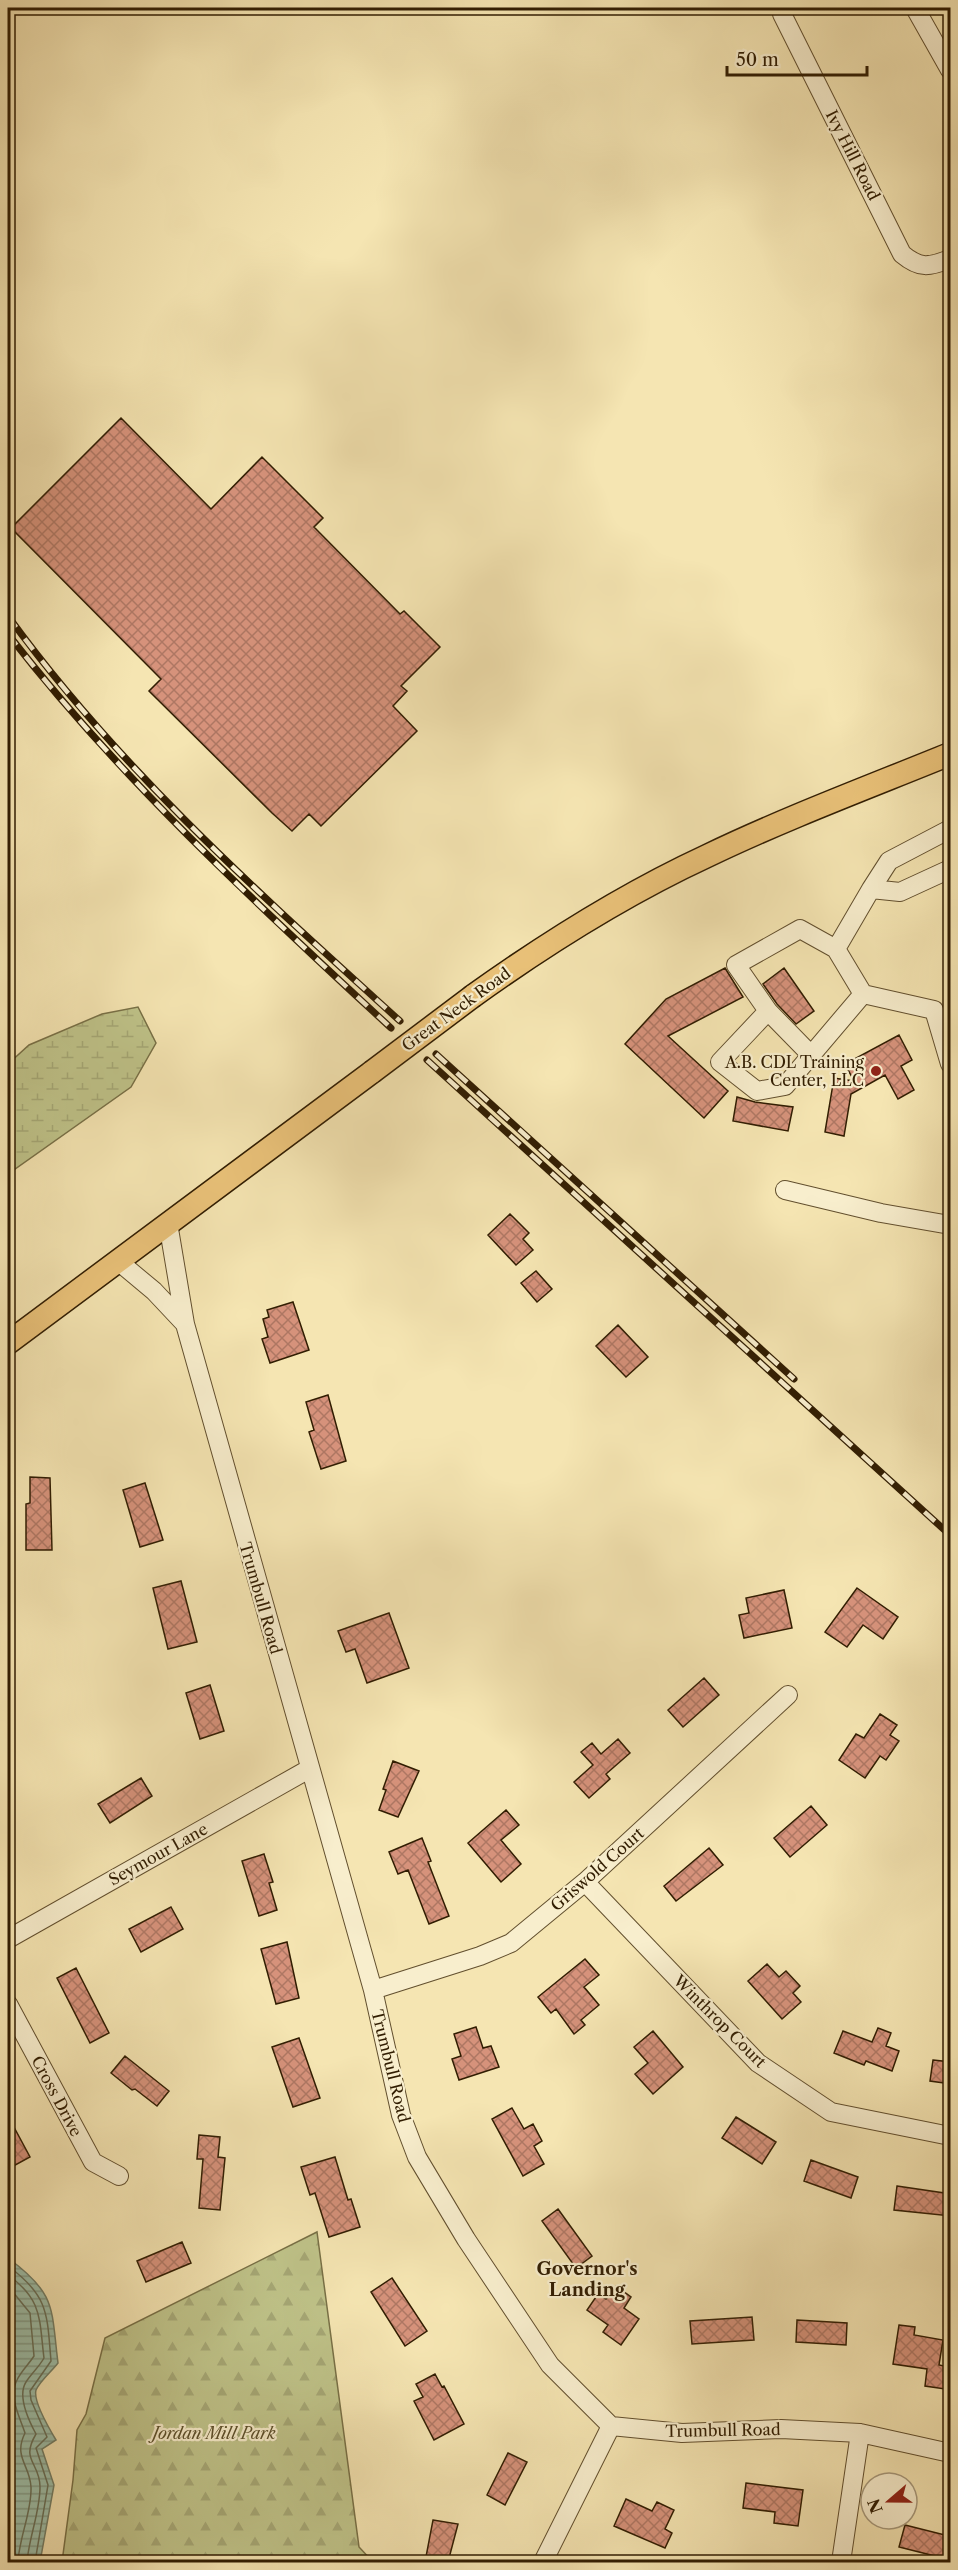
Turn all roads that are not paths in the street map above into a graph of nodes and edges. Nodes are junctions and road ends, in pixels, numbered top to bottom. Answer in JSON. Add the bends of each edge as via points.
{"nodes":[{"id":1,"x":783,"y":8,"type":"edge"},
{"id":2,"x":915,"y":8,"type":"edge"},
{"id":3,"x":951,"y":70,"type":"edge"},
{"id":4,"x":951,"y":259,"type":"edge"},
{"id":5,"x":951,"y":754,"type":"edge"},
{"id":6,"x":951,"y":829,"type":"edge"},
{"id":7,"x":951,"y":869,"type":"edge"},
{"id":8,"x":871,"y":889,"type":"junction"},
{"id":9,"x":836,"y":949,"type":"junction"},
{"id":10,"x":863,"y":994,"type":"junction"},
{"id":11,"x":768,"y":1011,"type":"junction"},
{"id":12,"x":812,"y":1056,"type":"junction"},
{"id":13,"x":951,"y":1064,"type":"edge"},
{"id":14,"x":785,"y":1190,"type":"dead end"},
{"id":15,"x":168,"y":1223,"type":"junction"},
{"id":16,"x":951,"y":1225,"type":"edge"},
{"id":17,"x":118,"y":1260,"type":"junction"},
{"id":18,"x":185,"y":1324,"type":"junction"},
{"id":19,"x":8,"y":1343,"type":"edge"},
{"id":20,"x":788,"y":1695,"type":"dead end"},
{"id":21,"x":309,"y":1769,"type":"junction"},
{"id":22,"x":585,"y":1882,"type":"junction"},
{"id":23,"x":8,"y":1939,"type":"edge"},
{"id":24,"x":373,"y":1990,"type":"junction"},
{"id":25,"x":8,"y":2004,"type":"edge"},
{"id":26,"x":951,"y":2136,"type":"edge"},
{"id":27,"x":119,"y":2176,"type":"dead end"},
{"id":28,"x":611,"y":2426,"type":"junction"},
{"id":29,"x":860,"y":2433,"type":"junction"},
{"id":30,"x":951,"y":2453,"type":"edge"},
{"id":31,"x":543,"y":2562,"type":"edge"},
{"id":32,"x":842,"y":2562,"type":"edge"}],
"edges":[{"from":1,"to":4,"type":"street","name":"Ivy Hill Road","via":[[782,14],[902,254],[914,264],[932,266]]},
{"from":2,"to":3,"type":"street"},
{"from":5,"to":15,"type":"main road","name":"Great Neck Road","bridge":true,"via":[[706,856],[612,905],[519,963]]},
{"from":6,"to":8,"type":"street","via":[[889,861]]},
{"from":7,"to":8,"type":"street","via":[[900,891]]},
{"from":8,"to":9,"type":"street"},
{"from":9,"to":10,"type":"street"},
{"from":9,"to":11,"type":"street","via":[[800,929],[736,965]]},
{"from":10,"to":12,"type":"street"},
{"from":10,"to":13,"type":"street","via":[[934,1010]]},
{"from":11,"to":12,"type":"street"},
{"from":11,"to":12,"type":"street","via":[[720,1062],[757,1091],[785,1086]]},
{"from":14,"to":16,"type":"street"},
{"from":15,"to":17,"type":"main road","name":"Great Neck Road"},
{"from":15,"to":18,"type":"street","name":"Trumbull Road"},
{"from":17,"to":18,"type":"street","name":"Trumbull Road"},
{"from":17,"to":19,"type":"main road","name":"Great Neck Road"},
{"from":18,"to":21,"type":"street","name":"Trumbull Road"},
{"from":20,"to":22,"type":"street","name":"Griswold Court"},
{"from":21,"to":23,"type":"street","name":"Seymour Lane"},
{"from":21,"to":24,"type":"street","name":"Trumbull Road"},
{"from":22,"to":24,"type":"street","name":"Griswold Court","via":[[511,1943]]},
{"from":22,"to":26,"type":"street","name":"Winthrop Court","via":[[758,2063],[831,2112]]},
{"from":24,"to":28,"type":"street","name":"Trumbull Road","via":[[401,2115],[417,2157],[550,2365]]},
{"from":25,"to":27,"type":"street","name":"Cross Drive","via":[[93,2162]]},
{"from":28,"to":29,"type":"street","name":"Trumbull Road","via":[[682,2433],[781,2429]]},
{"from":28,"to":31,"type":"street"},
{"from":29,"to":30,"type":"street","name":"Trumbull Road"},
{"from":29,"to":32,"type":"street"}]}
